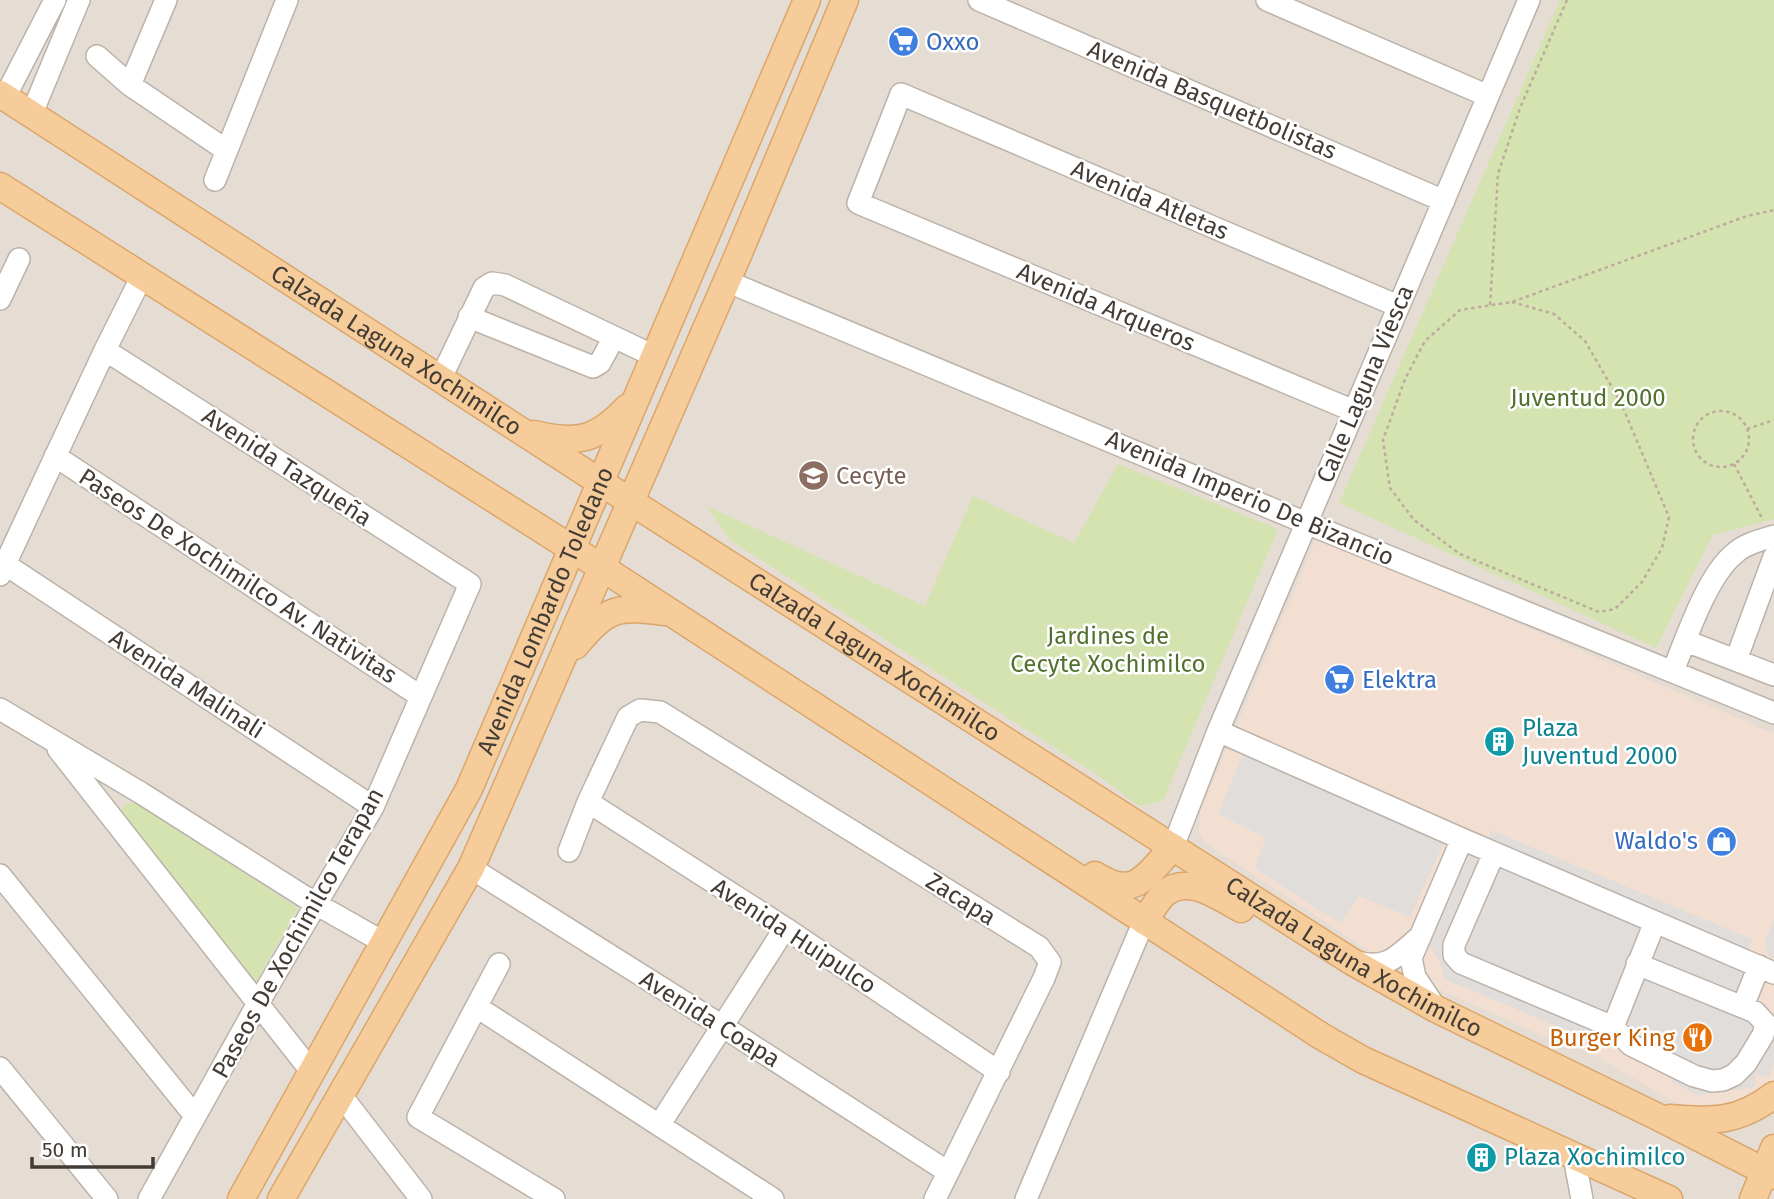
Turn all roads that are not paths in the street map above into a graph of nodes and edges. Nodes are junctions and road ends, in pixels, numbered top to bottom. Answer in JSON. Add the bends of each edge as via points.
{"nodes":[{"id":1,"x":55,"y":0,"type":"edge"},
{"id":2,"x":79,"y":0,"type":"edge"},
{"id":3,"x":166,"y":0,"type":"edge"},
{"id":4,"x":286,"y":0,"type":"edge"},
{"id":5,"x":807,"y":0,"type":"edge"},
{"id":6,"x":845,"y":0,"type":"edge"},
{"id":7,"x":979,"y":0,"type":"edge"},
{"id":8,"x":1267,"y":0,"type":"edge"},
{"id":9,"x":1528,"y":0,"type":"edge"},
{"id":10,"x":97,"y":57,"type":"dead end"},
{"id":11,"x":131,"y":86,"type":"junction"},
{"id":12,"x":901,"y":94,"type":"joint"},
{"id":13,"x":3,"y":96,"type":"edge"},
{"id":14,"x":1488,"y":96,"type":"junction"},
{"id":15,"x":32,"y":113,"type":"junction"},
{"id":16,"x":226,"y":150,"type":"junction"},
{"id":17,"x":215,"y":180,"type":"dead end"},
{"id":18,"x":0,"y":186,"type":"edge"},
{"id":19,"x":1444,"y":201,"type":"junction"},
{"id":20,"x":19,"y":259,"type":"dead end"},
{"id":21,"x":142,"y":276,"type":"junction"},
{"id":22,"x":726,"y":281,"type":"junction"},
{"id":23,"x":2,"y":290,"type":"edge"},
{"id":24,"x":1398,"y":306,"type":"junction"},
{"id":25,"x":469,"y":317,"type":"junction"},
{"id":26,"x":614,"y":337,"type":"junction"},
{"id":27,"x":105,"y":350,"type":"junction"},
{"id":28,"x":654,"y":356,"type":"junction"},
{"id":29,"x":440,"y":380,"type":"junction"},
{"id":30,"x":635,"y":399,"type":"junction"},
{"id":31,"x":1354,"y":411,"type":"junction"},
{"id":32,"x":521,"y":431,"type":"junction"},
{"id":33,"x":55,"y":456,"type":"junction"},
{"id":34,"x":600,"y":482,"type":"junction"},
{"id":35,"x":630,"y":502,"type":"junction"},
{"id":36,"x":1306,"y":523,"type":"junction"},
{"id":37,"x":1773,"y":543,"type":"edge"},
{"id":38,"x":572,"y":549,"type":"junction"},
{"id":39,"x":2,"y":566,"type":"edge"},
{"id":40,"x":601,"y":567,"type":"junction"},
{"id":41,"x":470,"y":584,"type":"joint"},
{"id":42,"x":670,"y":612,"type":"junction"},
{"id":43,"x":1686,"y":641,"type":"junction"},
{"id":44,"x":1736,"y":660,"type":"junction"},
{"id":45,"x":558,"y":666,"type":"junction"},
{"id":46,"x":1674,"y":671,"type":"junction"},
{"id":47,"x":1774,"y":675,"type":"edge"},
{"id":48,"x":420,"y":696,"type":"junction"},
{"id":49,"x":0,"y":709,"type":"edge"},
{"id":50,"x":1774,"y":713,"type":"edge"},
{"id":51,"x":1218,"y":730,"type":"junction"},
{"id":52,"x":50,"y":739,"type":"junction"},
{"id":53,"x":916,"y":771,"type":"junction"},
{"id":54,"x":588,"y":803,"type":"junction"},
{"id":55,"x":373,"y":807,"type":"junction"},
{"id":56,"x":1462,"y":839,"type":"junction"},
{"id":57,"x":1173,"y":847,"type":"junction"},
{"id":58,"x":569,"y":851,"type":"dead end"},
{"id":59,"x":1494,"y":853,"type":"junction"},
{"id":60,"x":471,"y":868,"type":"junction"},
{"id":61,"x":0,"y":875,"type":"edge"},
{"id":62,"x":316,"y":904,"type":"junction"},
{"id":63,"x":1144,"y":921,"type":"junction"},
{"id":64,"x":1655,"y":922,"type":"junction"},
{"id":65,"x":785,"y":928,"type":"junction"},
{"id":66,"x":1418,"y":937,"type":"junction"},
{"id":67,"x":383,"y":942,"type":"junction"},
{"id":68,"x":1352,"y":961,"type":"junction"},
{"id":69,"x":499,"y":964,"type":"dead end"},
{"id":70,"x":1637,"y":964,"type":"junction"},
{"id":71,"x":1767,"y":970,"type":"edge"},
{"id":72,"x":407,"y":977,"type":"junction"},
{"id":73,"x":1392,"y":985,"type":"junction"},
{"id":74,"x":257,"y":1006,"type":"junction"},
{"id":75,"x":1743,"y":1006,"type":"junction"},
{"id":76,"x":477,"y":1007,"type":"junction"},
{"id":77,"x":1436,"y":1009,"type":"junction"},
{"id":78,"x":722,"y":1026,"type":"junction"},
{"id":79,"x":1613,"y":1027,"type":"junction"},
{"id":80,"x":0,"y":1068,"type":"edge"},
{"id":81,"x":311,"y":1070,"type":"junction"},
{"id":82,"x":999,"y":1072,"type":"junction"},
{"id":83,"x":340,"y":1094,"type":"junction"},
{"id":84,"x":1774,"y":1095,"type":"edge"},
{"id":85,"x":195,"y":1116,"type":"junction"},
{"id":86,"x":1658,"y":1117,"type":"junction"},
{"id":87,"x":660,"y":1124,"type":"junction"},
{"id":88,"x":1574,"y":1157,"type":"junction"},
{"id":89,"x":1771,"y":1165,"type":"edge"},
{"id":90,"x":948,"y":1172,"type":"junction"},
{"id":91,"x":1628,"y":1184,"type":"edge"},
{"id":92,"x":761,"y":1195,"type":"edge"},
{"id":93,"x":107,"y":1199,"type":"edge"},
{"id":94,"x":149,"y":1199,"type":"edge"},
{"id":95,"x":240,"y":1199,"type":"edge"},
{"id":96,"x":281,"y":1199,"type":"edge"},
{"id":97,"x":421,"y":1199,"type":"edge"},
{"id":98,"x":554,"y":1199,"type":"edge"},
{"id":99,"x":934,"y":1199,"type":"edge"},
{"id":100,"x":1026,"y":1199,"type":"edge"},
{"id":101,"x":1584,"y":1199,"type":"edge"},
{"id":102,"x":1669,"y":1199,"type":"edge"},
{"id":103,"x":1753,"y":1199,"type":"edge"}],
"edges":[{"from":1,"to":13,"type":"street"},
{"from":2,"to":15,"type":"street"},
{"from":3,"to":11,"type":"street"},
{"from":4,"to":16,"type":"street"},
{"from":5,"to":28,"type":"main road","name":"Avenida Lombardo Toledano"},
{"from":6,"to":22,"type":"main road","name":"Avenida Lombardo Toledano"},
{"from":7,"to":19,"type":"street","name":"Avenida Basquetbolistas"},
{"from":8,"to":14,"type":"street"},
{"from":9,"to":14,"type":"street","name":"Calle Laguna Viesca"},
{"from":10,"to":11,"type":"street"},
{"from":11,"to":16,"type":"street"},
{"from":12,"to":24,"type":"street","name":"Avenida Atletas"},
{"from":12,"to":31,"type":"street","name":"Avenida Arqueros","via":[[858,203]]},
{"from":13,"to":15,"type":"main road","name":"Calzada Laguna Xochimilco"},
{"from":14,"to":19,"type":"street","name":"Calle Laguna Viesca"},
{"from":15,"to":29,"type":"main road","name":"Calzada Laguna Xochimilco"},
{"from":16,"to":17,"type":"street"},
{"from":18,"to":21,"type":"main road"},
{"from":19,"to":24,"type":"street","name":"Calle Laguna Viesca"},
{"from":20,"to":23,"type":"street"},
{"from":21,"to":27,"type":"street"},
{"from":21,"to":38,"type":"main road"},
{"from":22,"to":35,"type":"main road","name":"Avenida Lombardo Toledano"},
{"from":22,"to":36,"type":"street","name":"Avenida Imperio De Bizancio"},
{"from":24,"to":31,"type":"street","name":"Calle Laguna Viesca"},
{"from":25,"to":26,"type":"street","via":[[593,367],[598,366]]},
{"from":25,"to":26,"type":"street","via":[[484,288],[492,283]]},
{"from":25,"to":29,"type":"street"},
{"from":26,"to":28,"type":"street"},
{"from":27,"to":33,"type":"street"},
{"from":27,"to":41,"type":"street","name":"Avenida Tazqueña"},
{"from":28,"to":30,"type":"main road","name":"Avenida Lombardo Toledano"},
{"from":29,"to":32,"type":"main road","name":"Calzada Laguna Xochimilco"},
{"from":30,"to":32,"type":"main road","via":[[596,435],[575,441]]},
{"from":30,"to":34,"type":"main road","name":"Avenida Lombardo Toledano"},
{"from":31,"to":36,"type":"street","name":"Calle Laguna Viesca"},
{"from":32,"to":34,"type":"main road","name":"Calzada Laguna Xochimilco"},
{"from":33,"to":39,"type":"street"},
{"from":33,"to":48,"type":"street","name":"Paseos De Xochimilco Av. Nativitas"},
{"from":34,"to":35,"type":"main road","name":"Calzada Laguna Xochimilco"},
{"from":34,"to":38,"type":"main road","name":"Avenida Lombardo Toledano"},
{"from":35,"to":40,"type":"main road","name":"Avenida Lombardo Toledano"},
{"from":35,"to":57,"type":"main road","name":"Calzada Laguna Xochimilco"},
{"from":36,"to":46,"type":"street","name":"Avenida Imperio De Bizancio"},
{"from":36,"to":51,"type":"street","name":"Calle Laguna Viesca"},
{"from":37,"to":43,"type":"street","via":[[1735,552],[1724,564]]},
{"from":37,"to":44,"type":"street"},
{"from":38,"to":40,"type":"main road"},
{"from":38,"to":67,"type":"main road","name":"Avenida Lombardo Toledano","via":[[469,789]]},
{"from":39,"to":55,"type":"street","name":"Avenida Malinali"},
{"from":40,"to":42,"type":"main road"},
{"from":40,"to":45,"type":"main road","name":"Avenida Lombardo Toledano"},
{"from":41,"to":48,"type":"street","name":"Paseos De Xochimilco Terapan"},
{"from":42,"to":45,"type":"main road","via":[[628,607],[610,612],[594,623]]},
{"from":42,"to":53,"type":"main road"},
{"from":43,"to":44,"type":"street"},
{"from":43,"to":46,"type":"street"},
{"from":44,"to":47,"type":"street"},
{"from":45,"to":60,"type":"main road","name":"Avenida Lombardo Toledano"},
{"from":46,"to":50,"type":"street","name":"Avenida Imperio De Bizancio"},
{"from":48,"to":55,"type":"street","name":"Paseos De Xochimilco Terapan"},
{"from":49,"to":52,"type":"street"},
{"from":51,"to":56,"type":"street"},
{"from":51,"to":57,"type":"street","name":"Calle Laguna Viesca"},
{"from":52,"to":62,"type":"street"},
{"from":52,"to":74,"type":"street"},
{"from":53,"to":57,"type":"main road","via":[[959,788],[1111,886],[1132,886],[1144,879]]},
{"from":53,"to":63,"type":"main road"},
{"from":54,"to":58,"type":"street"},
{"from":54,"to":65,"type":"street","name":"Avenida Huipulco"},
{"from":54,"to":82,"type":"street","name":"Zacapa","via":[[628,717],[640,710],[660,712],[1039,947],[1050,962]]},
{"from":55,"to":62,"type":"street","name":"Paseos De Xochimilco Terapan"},
{"from":56,"to":59,"type":"street"},
{"from":56,"to":66,"type":"street"},
{"from":57,"to":68,"type":"main road","name":"Calzada Laguna Xochimilco"},
{"from":59,"to":64,"type":"street"},
{"from":59,"to":79,"type":"street","via":[[1454,945],[1454,955],[1461,963]]},
{"from":60,"to":72,"type":"main road","name":"Avenida Lombardo Toledano"},
{"from":60,"to":78,"type":"street","name":"Avenida Coapa"},
{"from":61,"to":85,"type":"street"},
{"from":62,"to":67,"type":"street"},
{"from":62,"to":74,"type":"street","name":"Paseos De Xochimilco Terapan"},
{"from":63,"to":73,"type":"main road","via":[[1174,888],[1202,888],[1358,974]]},
{"from":63,"to":88,"type":"main road","via":[[1338,1046]]},
{"from":63,"to":100,"type":"street"},
{"from":64,"to":70,"type":"street"},
{"from":64,"to":71,"type":"street"},
{"from":65,"to":78,"type":"street"},
{"from":65,"to":82,"type":"street","name":"Avenida Huipulco"},
{"from":66,"to":68,"type":"street","via":[[1389,962],[1370,965]]},
{"from":66,"to":77,"type":"street","via":[[1412,972]]},
{"from":67,"to":72,"type":"main road"},
{"from":67,"to":81,"type":"main road","name":"Avenida Lombardo Toledano"},
{"from":68,"to":73,"type":"main road","name":"Calzada Laguna Xochimilco"},
{"from":69,"to":76,"type":"street"},
{"from":70,"to":75,"type":"street"},
{"from":70,"to":79,"type":"street"},
{"from":71,"to":75,"type":"street"},
{"from":72,"to":83,"type":"main road","name":"Avenida Lombardo Toledano"},
{"from":73,"to":77,"type":"main road","name":"Calzada Laguna Xochimilco"},
{"from":74,"to":81,"type":"street"},
{"from":74,"to":85,"type":"street","name":"Paseos De Xochimilco Terapan"},
{"from":75,"to":79,"type":"street","via":[[1766,1024],[1745,1063],[1723,1080],[1694,1076],[1631,1045]]},
{"from":76,"to":87,"type":"street"},
{"from":76,"to":98,"type":"street","via":[[418,1117]]},
{"from":77,"to":86,"type":"main road","name":"Calzada Laguna Xochimilco"},
{"from":78,"to":87,"type":"street"},
{"from":78,"to":90,"type":"street","name":"Avenida Coapa"},
{"from":80,"to":93,"type":"street"},
{"from":81,"to":95,"type":"main road","name":"Avenida Lombardo Toledano"},
{"from":82,"to":90,"type":"street","name":"Zacapa"},
{"from":83,"to":96,"type":"main road","name":"Avenida Lombardo Toledano"},
{"from":83,"to":97,"type":"street"},
{"from":84,"to":86,"type":"main road","via":[[1745,1114],[1706,1121]]},
{"from":85,"to":94,"type":"street","name":"Paseos De Xochimilco Terapan"},
{"from":86,"to":89,"type":"main road","name":"Calzada Laguna Xochimilco"},
{"from":87,"to":92,"type":"street"},
{"from":88,"to":91,"type":"main road"},
{"from":88,"to":101,"type":"street"},
{"from":89,"to":103,"type":"main road"},
{"from":90,"to":99,"type":"street","name":"Zacapa"},
{"from":91,"to":101,"type":"street"},
{"from":91,"to":102,"type":"main road"}]}
